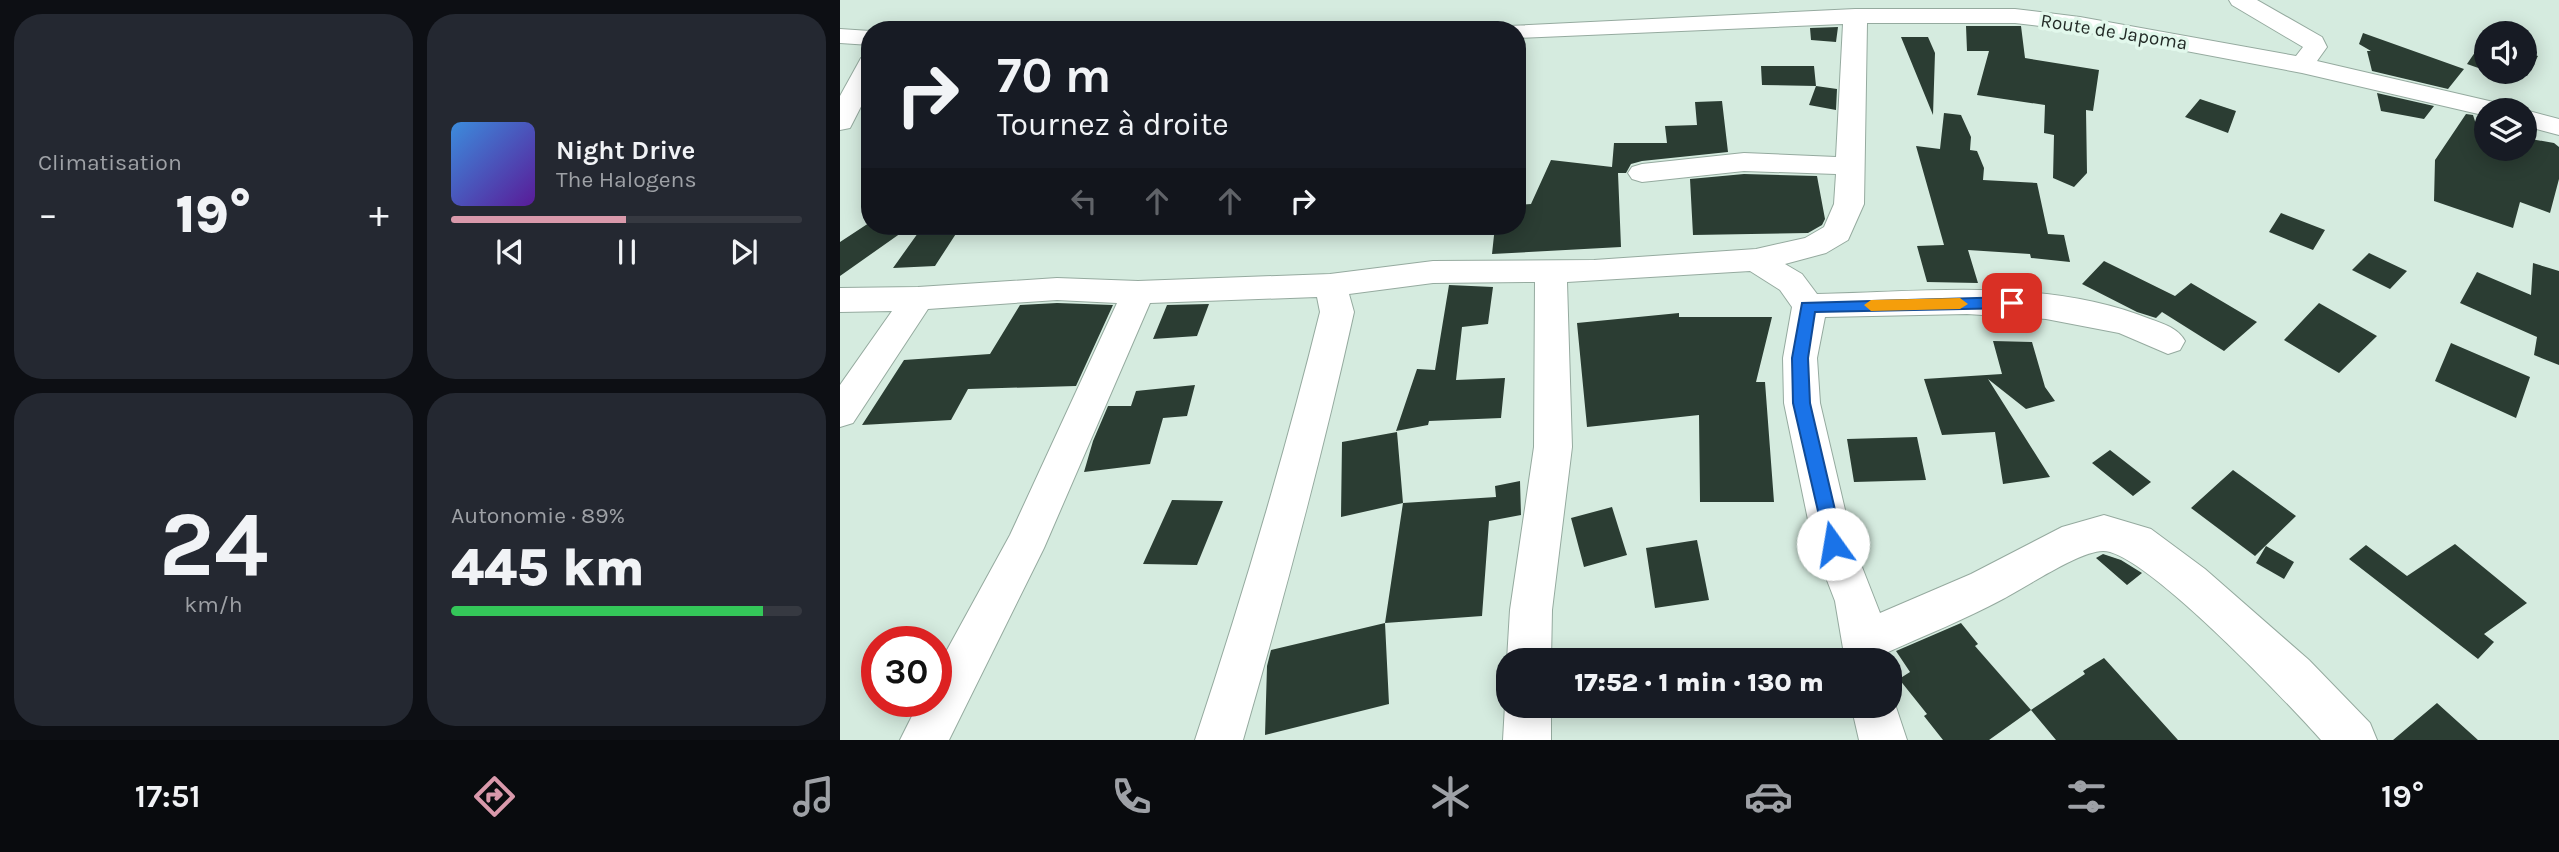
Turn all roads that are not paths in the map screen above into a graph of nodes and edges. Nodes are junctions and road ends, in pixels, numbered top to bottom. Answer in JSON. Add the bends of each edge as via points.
{"nodes":[{"id":1,"x":2240,"y":0,"type":"edge"},
{"id":2,"x":1855,"y":16,"type":"junction"},
{"id":3,"x":1526,"y":31,"type":"edge"},
{"id":4,"x":840,"y":36,"type":"edge"},
{"id":5,"x":861,"y":37,"type":"edge"},
{"id":6,"x":2302,"y":65,"type":"junction"},
{"id":7,"x":861,"y":81,"type":"edge"},
{"id":8,"x":2474,"y":106,"type":"edge"},
{"id":9,"x":2537,"y":121,"type":"edge"},
{"id":10,"x":840,"y":122,"type":"edge"},
{"id":11,"x":2559,"y":127,"type":"edge"},
{"id":12,"x":1850,"y":166,"type":"junction"},
{"id":13,"x":1642,"y":173,"type":"dead end"},
{"id":14,"x":1756,"y":260,"type":"junction"},
{"id":15,"x":1551,"y":271,"type":"junction"},
{"id":16,"x":1330,"y":285,"type":"junction"},
{"id":17,"x":1138,"y":292,"type":"junction"},
{"id":18,"x":918,"y":299,"type":"junction"},
{"id":19,"x":840,"y":300,"type":"edge"},
{"id":20,"x":1808,"y":306,"type":"junction"},
{"id":21,"x":2168,"y":341,"type":"dead end"},
{"id":22,"x":840,"y":413,"type":"edge"},
{"id":23,"x":1530,"y":648,"type":"edge"},
{"id":24,"x":1866,"y":648,"type":"edge"},
{"id":25,"x":1870,"y":648,"type":"edge"},
{"id":26,"x":1528,"y":718,"type":"edge"},
{"id":27,"x":1877,"y":718,"type":"edge"},
{"id":28,"x":924,"y":740,"type":"edge"},
{"id":29,"x":1219,"y":740,"type":"edge"},
{"id":30,"x":1527,"y":740,"type":"edge"},
{"id":31,"x":1883,"y":740,"type":"edge"},
{"id":32,"x":2353,"y":740,"type":"edge"}],
"edges":[{"from":1,"to":6,"type":"street","via":[[2313,42],[2315,47]]},
{"from":2,"to":3,"type":"street","name":"Route de Japoma"},
{"from":2,"to":6,"type":"street","name":"Route de Japoma","via":[[2015,16]]},
{"from":2,"to":12,"type":"street"},
{"from":4,"to":5,"type":"street"},
{"from":6,"to":8,"type":"street","name":"Route de Japoma"},
{"from":7,"to":10,"type":"street"},
{"from":9,"to":11,"type":"street"},
{"from":12,"to":13,"type":"street","via":[[1744,162]]},
{"from":12,"to":14,"type":"street","via":[[1849,204],[1837,233],[1815,246]]},
{"from":14,"to":15,"type":"street"},
{"from":14,"to":20,"type":"street","via":[[1781,273]]},
{"from":15,"to":16,"type":"street","via":[[1433,272]]},
{"from":15,"to":23,"type":"street","via":[[1553,447],[1531,610]]},
{"from":16,"to":17,"type":"street"},
{"from":16,"to":29,"type":"street","via":[[1337,312],[1304,449]]},
{"from":17,"to":18,"type":"street","via":[[1057,289]]},
{"from":17,"to":28,"type":"street","via":[[1024,548]]},
{"from":18,"to":19,"type":"street"},
{"from":18,"to":22,"type":"street"},
{"from":20,"to":21,"type":"street","via":[[2012,303],[2088,313]]},
{"from":20,"to":24,"type":"street","via":[[1800,358],[1802,403],[1833,544],[1856,601]]},
{"from":25,"to":32,"type":"street","via":[[2076,541],[2104,533],[2137,542],[2190,583],[2293,675]]},
{"from":26,"to":30,"type":"street"},
{"from":27,"to":31,"type":"street"}]}
